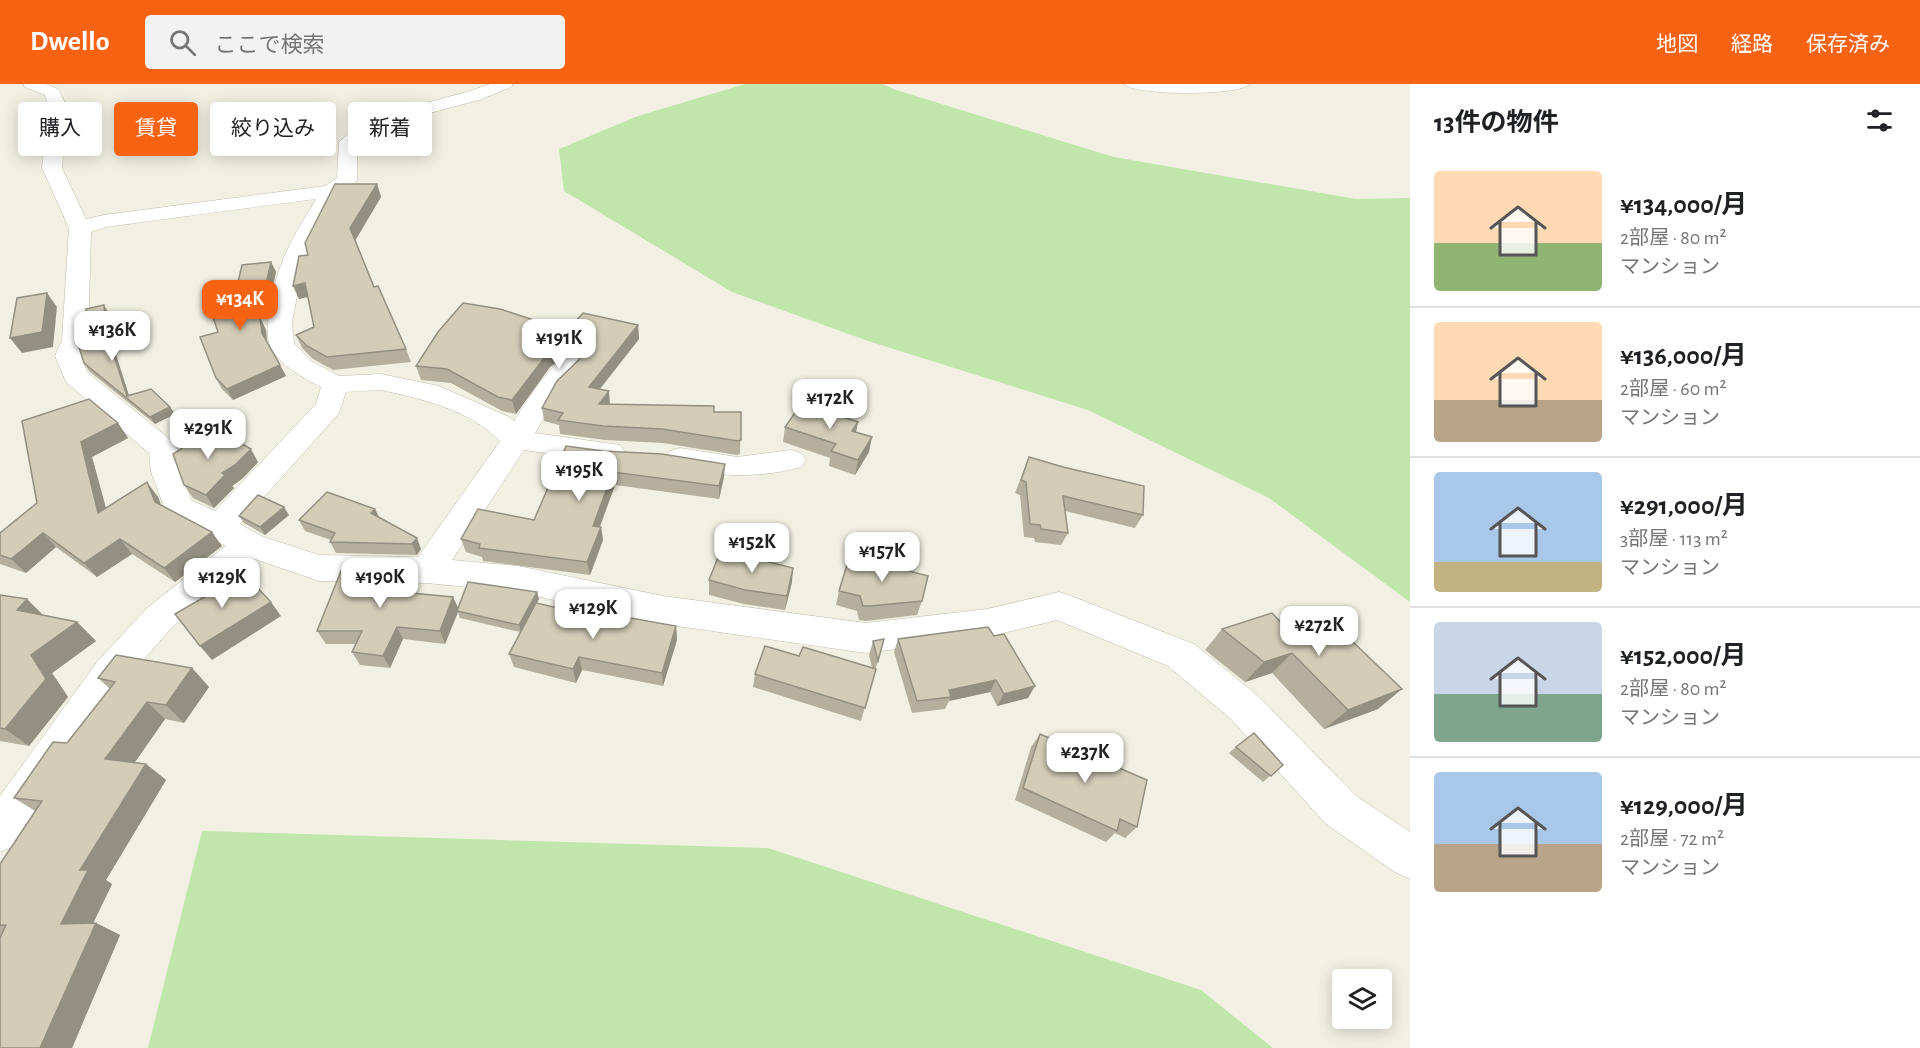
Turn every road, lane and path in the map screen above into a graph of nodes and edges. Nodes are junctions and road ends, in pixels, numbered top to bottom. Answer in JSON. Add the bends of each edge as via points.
{"nodes":[{"id":1,"x":31,"y":84,"type":"edge"},
{"id":2,"x":505,"y":84,"type":"edge"},
{"id":3,"x":1132,"y":84,"type":"edge"},
{"id":4,"x":1242,"y":84,"type":"edge"},
{"id":5,"x":330,"y":191,"type":"junction"},
{"id":6,"x":81,"y":228,"type":"junction"},
{"id":7,"x":577,"y":361,"type":"edge"},
{"id":8,"x":335,"y":384,"type":"junction"},
{"id":9,"x":516,"y":440,"type":"junction"},
{"id":10,"x":791,"y":460,"type":"dead end"},
{"id":11,"x":219,"y":526,"type":"junction"},
{"id":12,"x":250,"y":545,"type":"junction"},
{"id":13,"x":427,"y":570,"type":"junction"},
{"id":14,"x":0,"y":831,"type":"edge"},
{"id":15,"x":1410,"y":857,"type":"edge"}],
"edges":[{"from":1,"to":6,"type":"street","via":[[52,92],[58,108],[52,168]]},
{"from":2,"to":5,"type":"street","via":[[372,123],[348,142],[347,181]]},
{"from":3,"to":4,"type":"street","via":[[1171,88]]},
{"from":5,"to":6,"type":"street","via":[[104,220]]},
{"from":5,"to":8,"type":"street","via":[[292,265],[280,322],[282,344],[302,367]]},
{"from":6,"to":11,"type":"street","via":[[75,340],[68,356],[75,376],[163,449],[178,507]]},
{"from":7,"to":9,"type":"street","via":[[548,389]]},
{"from":8,"to":9,"type":"street","via":[[381,382],[439,394],[499,423]]},
{"from":8,"to":11,"type":"street","via":[[329,407]]},
{"from":9,"to":10,"type":"street","via":[[737,467]]},
{"from":9,"to":13,"type":"street"},
{"from":11,"to":12,"type":"street"},
{"from":12,"to":13,"type":"street","via":[[319,568]]},
{"from":12,"to":14,"type":"street","via":[[159,618],[110,673]]},
{"from":13,"to":15,"type":"street","via":[[518,579],[663,610],[866,638],[987,622],[1059,606],[1181,655],[1244,707],[1341,810]]}]}
